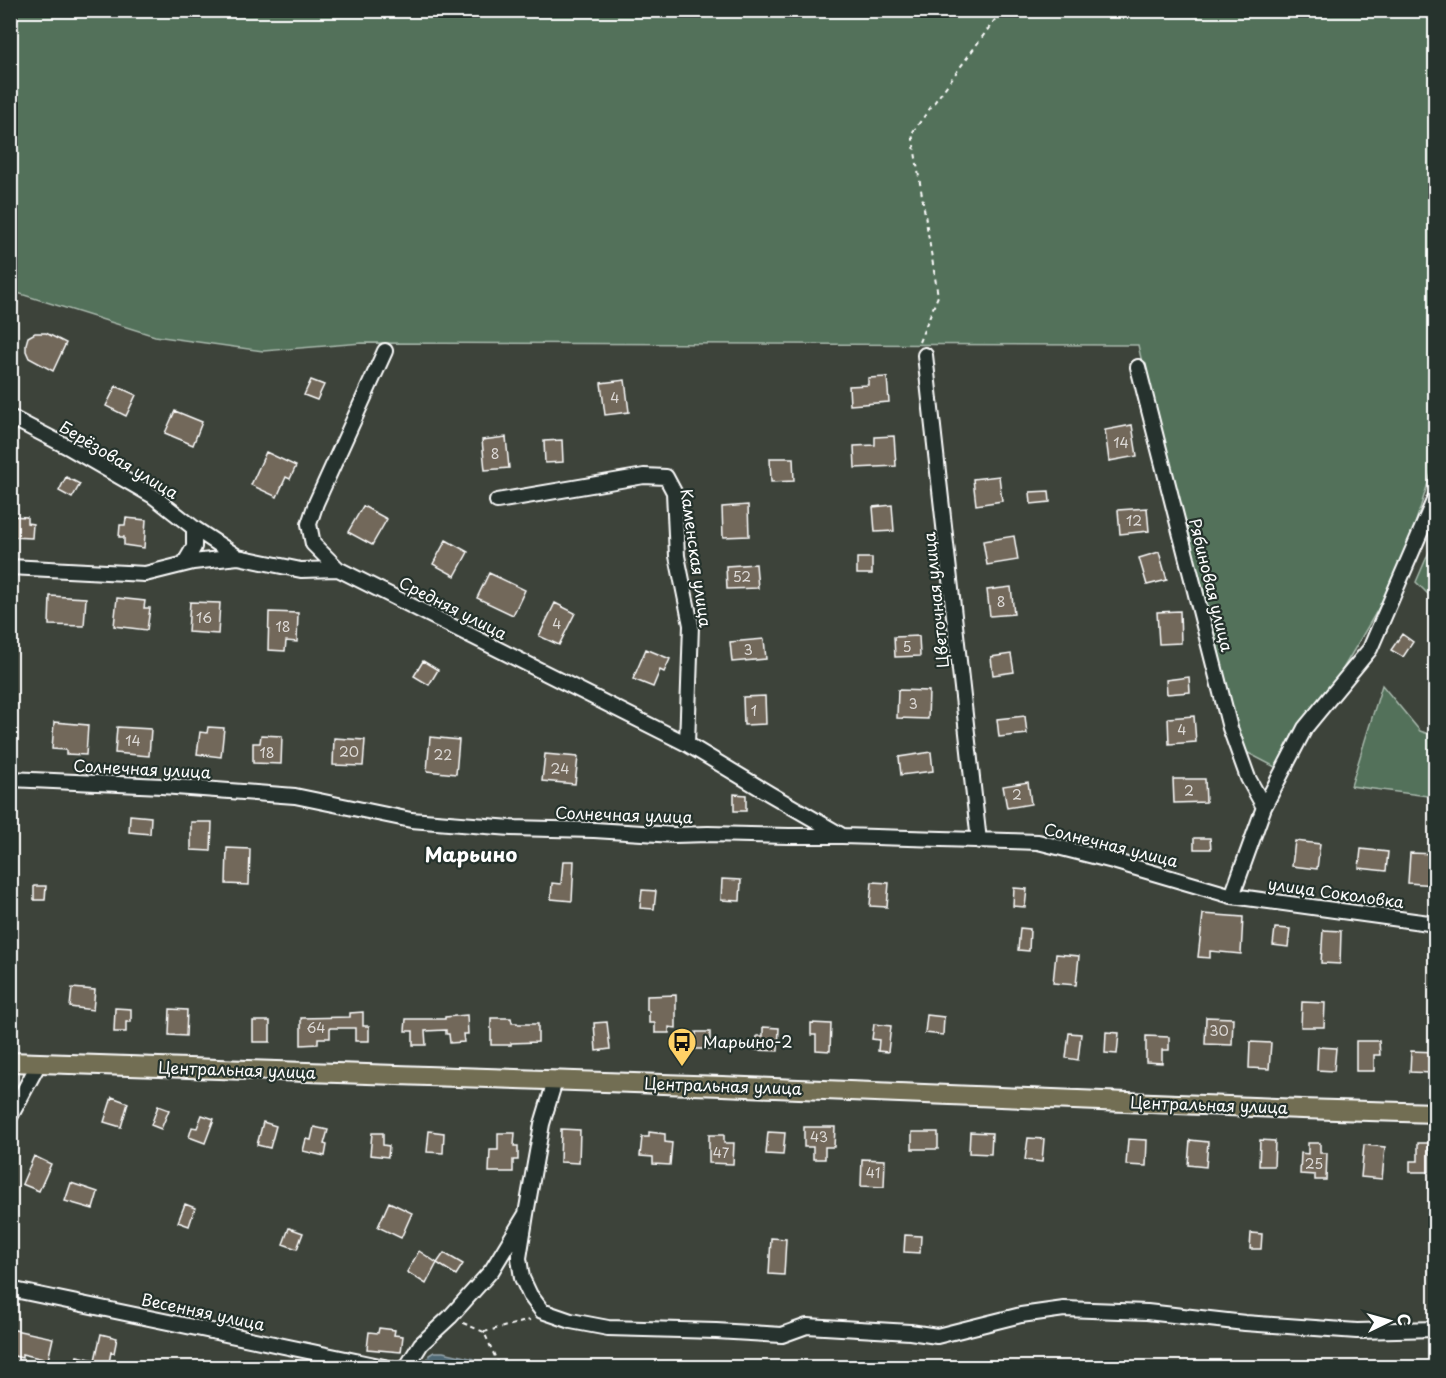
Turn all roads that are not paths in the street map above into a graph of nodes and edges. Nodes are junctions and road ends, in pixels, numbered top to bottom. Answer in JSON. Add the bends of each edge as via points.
{"nodes":[{"id":1,"x":922,"y":350,"type":"road end"},
{"id":2,"x":385,"y":351,"type":"dead end"},
{"id":3,"x":1138,"y":367,"type":"dead end"},
{"id":4,"x":10,"y":417,"type":"edge"},
{"id":5,"x":1436,"y":496,"type":"edge"},
{"id":6,"x":497,"y":501,"type":"dead end"},
{"id":7,"x":194,"y":528,"type":"junction"},
{"id":8,"x":238,"y":557,"type":"junction"},
{"id":9,"x":184,"y":564,"type":"junction"},
{"id":10,"x":10,"y":567,"type":"edge"},
{"id":11,"x":338,"y":569,"type":"junction"},
{"id":12,"x":687,"y":744,"type":"junction"},
{"id":13,"x":10,"y":779,"type":"edge"},
{"id":14,"x":1264,"y":807,"type":"junction"},
{"id":15,"x":842,"y":836,"type":"junction"},
{"id":16,"x":979,"y":841,"type":"junction"},
{"id":17,"x":1232,"y":896,"type":"junction"},
{"id":18,"x":1436,"y":924,"type":"edge"},
{"id":19,"x":10,"y":1062,"type":"edge"},
{"id":20,"x":39,"y":1063,"type":"junction"},
{"id":21,"x":555,"y":1081,"type":"junction"},
{"id":22,"x":1436,"y":1113,"type":"edge"},
{"id":23,"x":10,"y":1117,"type":"edge"},
{"id":24,"x":525,"y":1214,"type":"junction"},
{"id":25,"x":10,"y":1289,"type":"edge"},
{"id":26,"x":1436,"y":1329,"type":"edge"},
{"id":27,"x":389,"y":1368,"type":"edge"},
{"id":28,"x":406,"y":1368,"type":"edge"}],
"edges":[{"from":1,"to":16,"type":"street","name":"Цветочная улица"},
{"from":2,"to":11,"type":"street","via":[[309,524],[312,544]]},
{"from":3,"to":14,"type":"street","name":"Рябиновая улица","via":[[1230,728],[1248,778]]},
{"from":4,"to":7,"type":"street","name":"Берёзовая улица","via":[[153,496]]},
{"from":5,"to":14,"type":"street","via":[[1370,649],[1305,728]]},
{"from":6,"to":12,"type":"street","name":"Каменская улица","via":[[644,476],[666,477],[674,492],[677,556],[691,625]]},
{"from":7,"to":8,"type":"street","name":"Берёзовая улица"},
{"from":7,"to":9,"type":"street","via":[[194,547]]},
{"from":8,"to":9,"type":"street","name":"Средняя улица"},
{"from":8,"to":11,"type":"street","name":"Средняя улица","via":[[301,570]]},
{"from":9,"to":10,"type":"street","name":"Средняя улица","via":[[144,574]]},
{"from":11,"to":12,"type":"street","name":"Средняя улица"},
{"from":12,"to":15,"type":"street","name":"Средняя улица"},
{"from":13,"to":15,"type":"street","name":"Солнечная улица","via":[[295,795],[411,820],[511,828],[674,835]]},
{"from":14,"to":17,"type":"street"},
{"from":15,"to":16,"type":"street","name":"Солнечная улица"},
{"from":16,"to":17,"type":"street","name":"Солнечная улица","via":[[1038,842]]},
{"from":17,"to":18,"type":"street","name":"улица Соколовка"},
{"from":19,"to":20,"type":"main road","name":"Центральная улица"},
{"from":20,"to":21,"type":"main road","name":"Центральная улица"},
{"from":20,"to":23,"type":"street"},
{"from":21,"to":22,"type":"main road","name":"Центральная улица"},
{"from":21,"to":24,"type":"street"},
{"from":24,"to":26,"type":"street","via":[[519,1258],[530,1295],[542,1311],[608,1328],[782,1335],[807,1326],[937,1336],[1020,1315],[1064,1309],[1147,1312],[1357,1331]]},
{"from":24,"to":28,"type":"street","via":[[492,1270],[421,1344]]},
{"from":25,"to":27,"type":"street","name":"Весенняя улица"}]}
